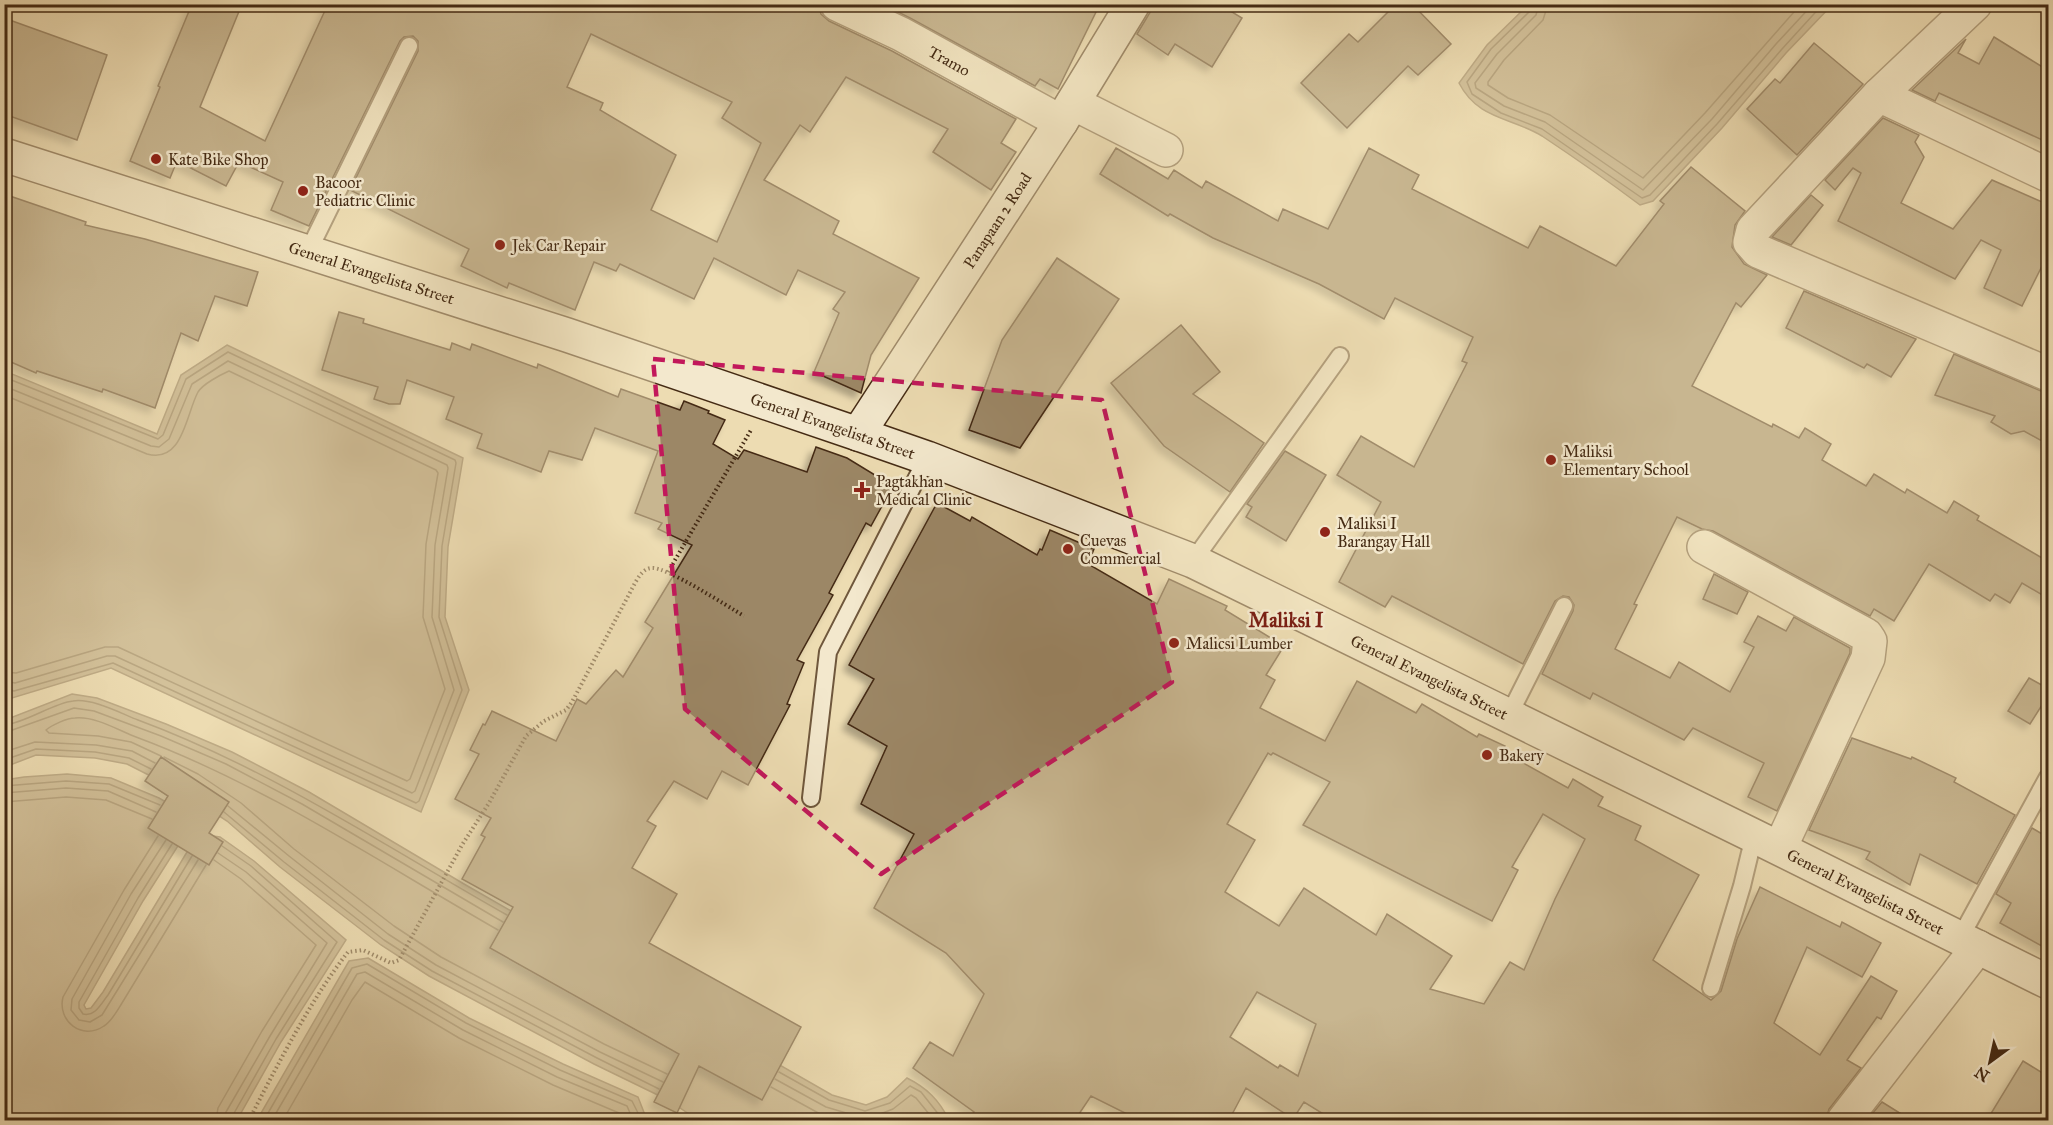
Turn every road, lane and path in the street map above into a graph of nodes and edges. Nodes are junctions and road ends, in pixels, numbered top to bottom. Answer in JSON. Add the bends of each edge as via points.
{"nodes":[{"id":1,"x":837,"y":4,"type":"edge"},
{"id":2,"x":1133,"y":4,"type":"edge"},
{"id":3,"x":1975,"y":4,"type":"edge"},
{"id":4,"x":409,"y":46,"type":"dead end"},
{"id":5,"x":1879,"y":95,"type":"junction"},
{"id":6,"x":1067,"y":112,"type":"junction"},
{"id":7,"x":1166,"y":150,"type":"dead end"},
{"id":8,"x":4,"y":155,"type":"edge"},
{"id":9,"x":2049,"y":175,"type":"edge"},
{"id":10,"x":308,"y":252,"type":"junction"},
{"id":11,"x":1340,"y":356,"type":"dead end"},
{"id":12,"x":2049,"y":374,"type":"edge"},
{"id":13,"x":766,"y":403,"type":"junction"},
{"id":14,"x":858,"y":434,"type":"junction"},
{"id":15,"x":927,"y":458,"type":"junction"},
{"id":16,"x":1704,"y":547,"type":"dead end"},
{"id":17,"x":1193,"y":561,"type":"junction"},
{"id":18,"x":668,"y":572,"type":"junction"},
{"id":19,"x":1564,"y":606,"type":"dead end"},
{"id":20,"x":744,"y":616,"type":"dead end"},
{"id":21,"x":1509,"y":715,"type":"junction"},
{"id":22,"x":2049,"y":777,"type":"edge"},
{"id":23,"x":811,"y":798,"type":"dead end"},
{"id":24,"x":1767,"y":842,"type":"junction"},
{"id":25,"x":1969,"y":943,"type":"junction"},
{"id":26,"x":2048,"y":980,"type":"edge"},
{"id":27,"x":1711,"y":988,"type":"dead end"},
{"id":28,"x":249,"y":1120,"type":"edge"},
{"id":29,"x":1844,"y":1120,"type":"edge"}],
"edges":[{"from":1,"to":6,"type":"street","name":"Tramo"},
{"from":2,"to":6,"type":"street","name":"Panapaan 2 Road"},
{"from":3,"to":5,"type":"street"},
{"from":4,"to":10,"type":"lane"},
{"from":5,"to":9,"type":"street"},
{"from":5,"to":12,"type":"street","via":[[1753,231],[1750,242],[1758,251]]},
{"from":6,"to":7,"type":"street","name":"Tramo"},
{"from":6,"to":14,"type":"street","name":"Panapaan 2 Road"},
{"from":8,"to":10,"type":"street","name":"General Evangelista Street"},
{"from":10,"to":13,"type":"street","name":"General Evangelista Street"},
{"from":11,"to":17,"type":"lane"},
{"from":13,"to":14,"type":"street","name":"General Evangelista Street"},
{"from":13,"to":18,"type":"path"},
{"from":14,"to":15,"type":"street","name":"General Evangelista Street"},
{"from":15,"to":17,"type":"street","name":"General Evangelista Street"},
{"from":15,"to":23,"type":"lane","via":[[828,652]]},
{"from":16,"to":24,"type":"street","via":[[1866,635],[1870,641],[1868,657]]},
{"from":17,"to":21,"type":"street","name":"General Evangelista Street"},
{"from":18,"to":20,"type":"path"},
{"from":18,"to":28,"type":"path","via":[[644,570],[572,702],[526,736],[399,960],[391,963],[363,950],[348,952],[335,968]]},
{"from":19,"to":21,"type":"lane"},
{"from":21,"to":24,"type":"street","name":"General Evangelista Street"},
{"from":22,"to":25,"type":"lane"},
{"from":24,"to":25,"type":"street","name":"General Evangelista Street"},
{"from":24,"to":27,"type":"lane","via":[[1742,886]]},
{"from":25,"to":26,"type":"street","name":"General Evangelista Street"},
{"from":25,"to":29,"type":"street"}]}
